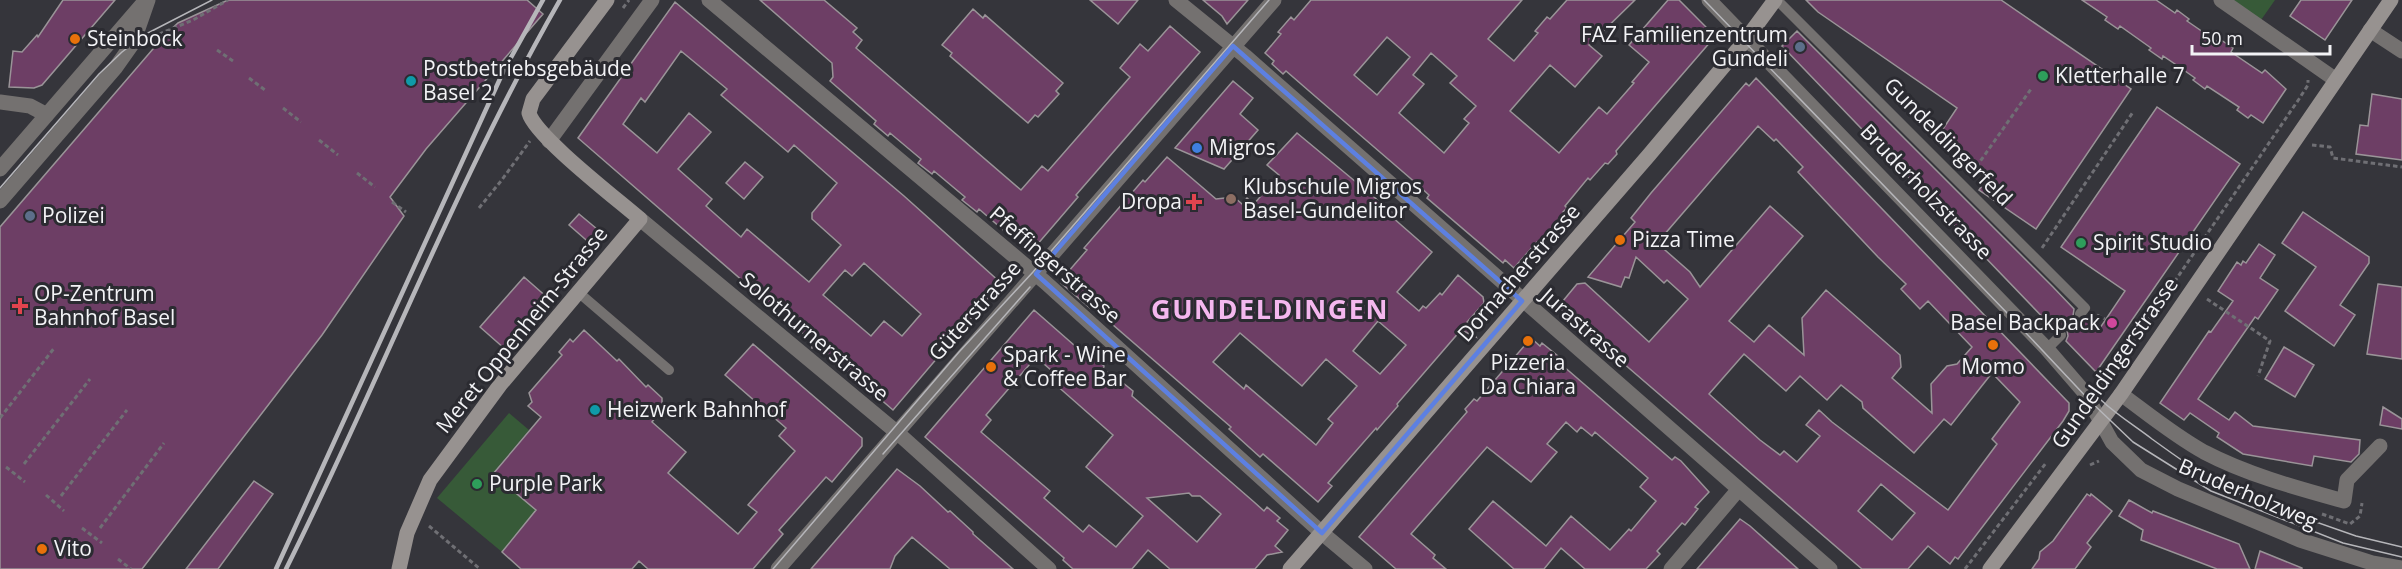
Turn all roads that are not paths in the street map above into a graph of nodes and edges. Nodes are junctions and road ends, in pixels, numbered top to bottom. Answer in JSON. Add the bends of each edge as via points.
{"nodes":[{"id":1,"x":147,"y":0,"type":"edge"},
{"id":2,"x":607,"y":0,"type":"edge"},
{"id":3,"x":652,"y":0,"type":"edge"},
{"id":4,"x":710,"y":0,"type":"edge"},
{"id":5,"x":1176,"y":0,"type":"edge"},
{"id":6,"x":1274,"y":0,"type":"edge"},
{"id":7,"x":1709,"y":0,"type":"edge"},
{"id":8,"x":1776,"y":0,"type":"edge"},
{"id":9,"x":2221,"y":0,"type":"edge"},
{"id":10,"x":2391,"y":0,"type":"edge"},
{"id":11,"x":2370,"y":30,"type":"junction"},
{"id":12,"x":1746,"y":39,"type":"junction"},
{"id":13,"x":1233,"y":46,"type":"junction"},
{"id":14,"x":2402,"y":51,"type":"edge"},
{"id":15,"x":2336,"y":80,"type":"junction"},
{"id":16,"x":0,"y":102,"type":"edge"},
{"id":17,"x":47,"y":115,"type":"junction"},
{"id":18,"x":549,"y":141,"type":"junction"},
{"id":19,"x":0,"y":169,"type":"edge"},
{"id":20,"x":0,"y":201,"type":"edge"},
{"id":21,"x":640,"y":219,"type":"junction"},
{"id":22,"x":1036,"y":274,"type":"junction"},
{"id":23,"x":578,"y":292,"type":"junction"},
{"id":24,"x":1522,"y":301,"type":"junction"},
{"id":25,"x":2080,"y":314,"type":"dead end"},
{"id":26,"x":2061,"y":335,"type":"dead end"},
{"id":27,"x":2047,"y":349,"type":"junction"},
{"id":28,"x":669,"y":370,"type":"dead end"},
{"id":29,"x":2121,"y":394,"type":"junction"},
{"id":30,"x":2100,"y":423,"type":"junction"},
{"id":31,"x":896,"y":432,"type":"junction"},
{"id":32,"x":2380,"y":446,"type":"dead end"},
{"id":33,"x":1738,"y":490,"type":"junction"},
{"id":34,"x":1322,"y":533,"type":"junction"},
{"id":35,"x":2402,"y":568,"type":"edge"},
{"id":36,"x":399,"y":569,"type":"edge"},
{"id":37,"x":778,"y":569,"type":"edge"},
{"id":38,"x":1049,"y":569,"type":"edge"},
{"id":39,"x":1290,"y":569,"type":"edge"},
{"id":40,"x":1365,"y":569,"type":"edge"},
{"id":41,"x":1671,"y":569,"type":"edge"},
{"id":42,"x":1830,"y":569,"type":"edge"},
{"id":43,"x":1990,"y":569,"type":"edge"}],
"edges":[{"from":1,"to":17,"type":"street"},
{"from":1,"to":20,"type":"street","via":[[133,43],[116,67]]},
{"from":2,"to":18,"type":"main road","name":"Solothurnerstrasse","via":[[530,106],[530,119]]},
{"from":3,"to":18,"type":"street"},
{"from":4,"to":22,"type":"street","name":"Pfeffingerstrasse"},
{"from":5,"to":13,"type":"street","name":"Jurastrasse"},
{"from":6,"to":13,"type":"street","name":"Güterstrasse"},
{"from":7,"to":12,"type":"street","name":"Bruderholzstrasse"},
{"from":8,"to":12,"type":"main road","name":"Dornacherstrasse"},
{"from":8,"to":25,"type":"lane","name":"Gundeldingerfeld","via":[[2085,308]]},
{"from":9,"to":15,"type":"street"},
{"from":10,"to":11,"type":"main road","name":"Gundeldingerstrasse"},
{"from":11,"to":14,"type":"street"},
{"from":11,"to":15,"type":"main road","name":"Gundeldingerstrasse"},
{"from":12,"to":24,"type":"main road","name":"Dornacherstrasse"},
{"from":12,"to":27,"type":"street","name":"Bruderholzstrasse"},
{"from":13,"to":22,"type":"street","name":"Güterstrasse"},
{"from":13,"to":24,"type":"street","name":"Jurastrasse"},
{"from":15,"to":29,"type":"main road","name":"Gundeldingerstrasse"},
{"from":16,"to":17,"type":"street","via":[[30,106]]},
{"from":17,"to":19,"type":"street"},
{"from":18,"to":21,"type":"main road","name":"Solothurnerstrasse"},
{"from":21,"to":23,"type":"main road","name":"Meret Oppenheim-Strasse"},
{"from":21,"to":31,"type":"street","name":"Solothurnerstrasse"},
{"from":22,"to":31,"type":"street","name":"Güterstrasse"},
{"from":22,"to":34,"type":"street","name":"Pfeffingerstrasse"},
{"from":23,"to":28,"type":"lane"},
{"from":23,"to":36,"type":"main road","name":"Meret Oppenheim-Strasse","via":[[500,385],[430,480],[414,513]]},
{"from":24,"to":33,"type":"street","name":"Jurastrasse"},
{"from":24,"to":34,"type":"main road","name":"Dornacherstrasse"},
{"from":26,"to":27,"type":"lane"},
{"from":27,"to":30,"type":"street","name":"Bruderholzstrasse","via":[[2082,388]]},
{"from":29,"to":30,"type":"main road","name":"Gundeldingerstrasse"},
{"from":29,"to":32,"type":"street","name":"Bruderholzweg","via":[[2205,452],[2252,472],[2344,501],[2348,480]]},
{"from":30,"to":35,"type":"street","name":"Bruderholzweg","via":[[2112,442],[2141,470],[2178,489],[2300,540],[2372,563]]},
{"from":30,"to":43,"type":"main road","name":"Gundeldingerstrasse"},
{"from":31,"to":37,"type":"street","name":"Güterstrasse"},
{"from":31,"to":38,"type":"street","name":"Solothurnerstrasse"},
{"from":33,"to":41,"type":"street"},
{"from":33,"to":42,"type":"street","name":"Jurastrasse"},
{"from":34,"to":39,"type":"main road","name":"Dornacherstrasse"},
{"from":34,"to":40,"type":"street","name":"Pfeffingerstrasse"}]}
